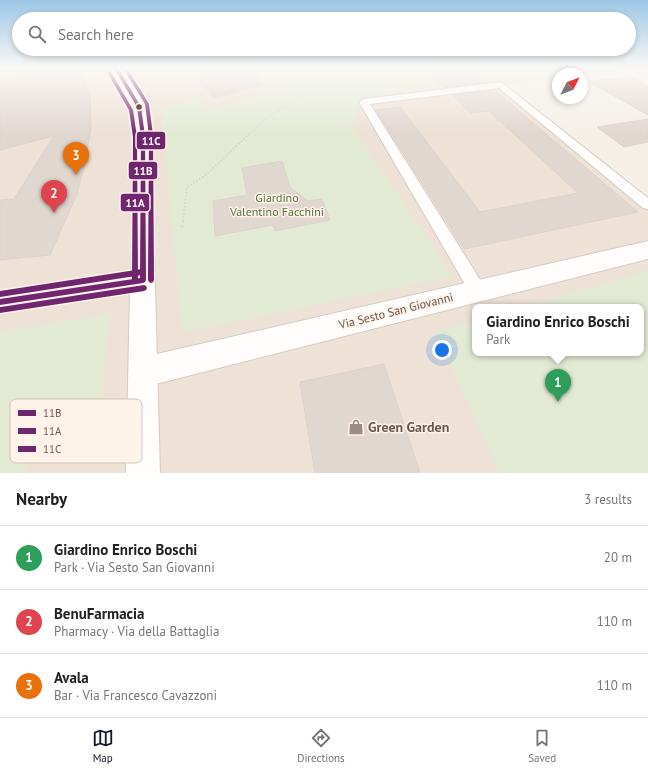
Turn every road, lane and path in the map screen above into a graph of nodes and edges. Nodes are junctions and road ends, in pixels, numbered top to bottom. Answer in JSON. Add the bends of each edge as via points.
{"nodes":[{"id":1,"x":129,"y":90,"type":"edge"},
{"id":2,"x":310,"y":90,"type":"edge"},
{"id":3,"x":461,"y":90,"type":"edge"},
{"id":4,"x":508,"y":90,"type":"edge"},
{"id":5,"x":648,"y":204,"type":"edge"},
{"id":6,"x":182,"y":227,"type":"dead end"},
{"id":7,"x":648,"y":250,"type":"edge"},
{"id":8,"x":143,"y":280,"type":"junction"},
{"id":9,"x":478,"y":291,"type":"junction"},
{"id":10,"x":0,"y":302,"type":"edge"},
{"id":11,"x":144,"y":372,"type":"junction"},
{"id":12,"x":143,"y":473,"type":"edge"}],
"edges":[{"from":1,"to":8,"type":"street","via":[[139,107],[143,136]]},
{"from":2,"to":6,"type":"path","via":[[308,94],[269,116],[207,174],[187,187]]},
{"from":3,"to":9,"type":"lane","via":[[364,102]]},
{"from":4,"to":5,"type":"lane"},
{"from":7,"to":9,"type":"street","name":"Via Sesto San Giovanni"},
{"from":8,"to":10,"type":"street"},
{"from":8,"to":11,"type":"street"},
{"from":9,"to":11,"type":"street","name":"Via Sesto San Giovanni"},
{"from":11,"to":12,"type":"street"}]}
